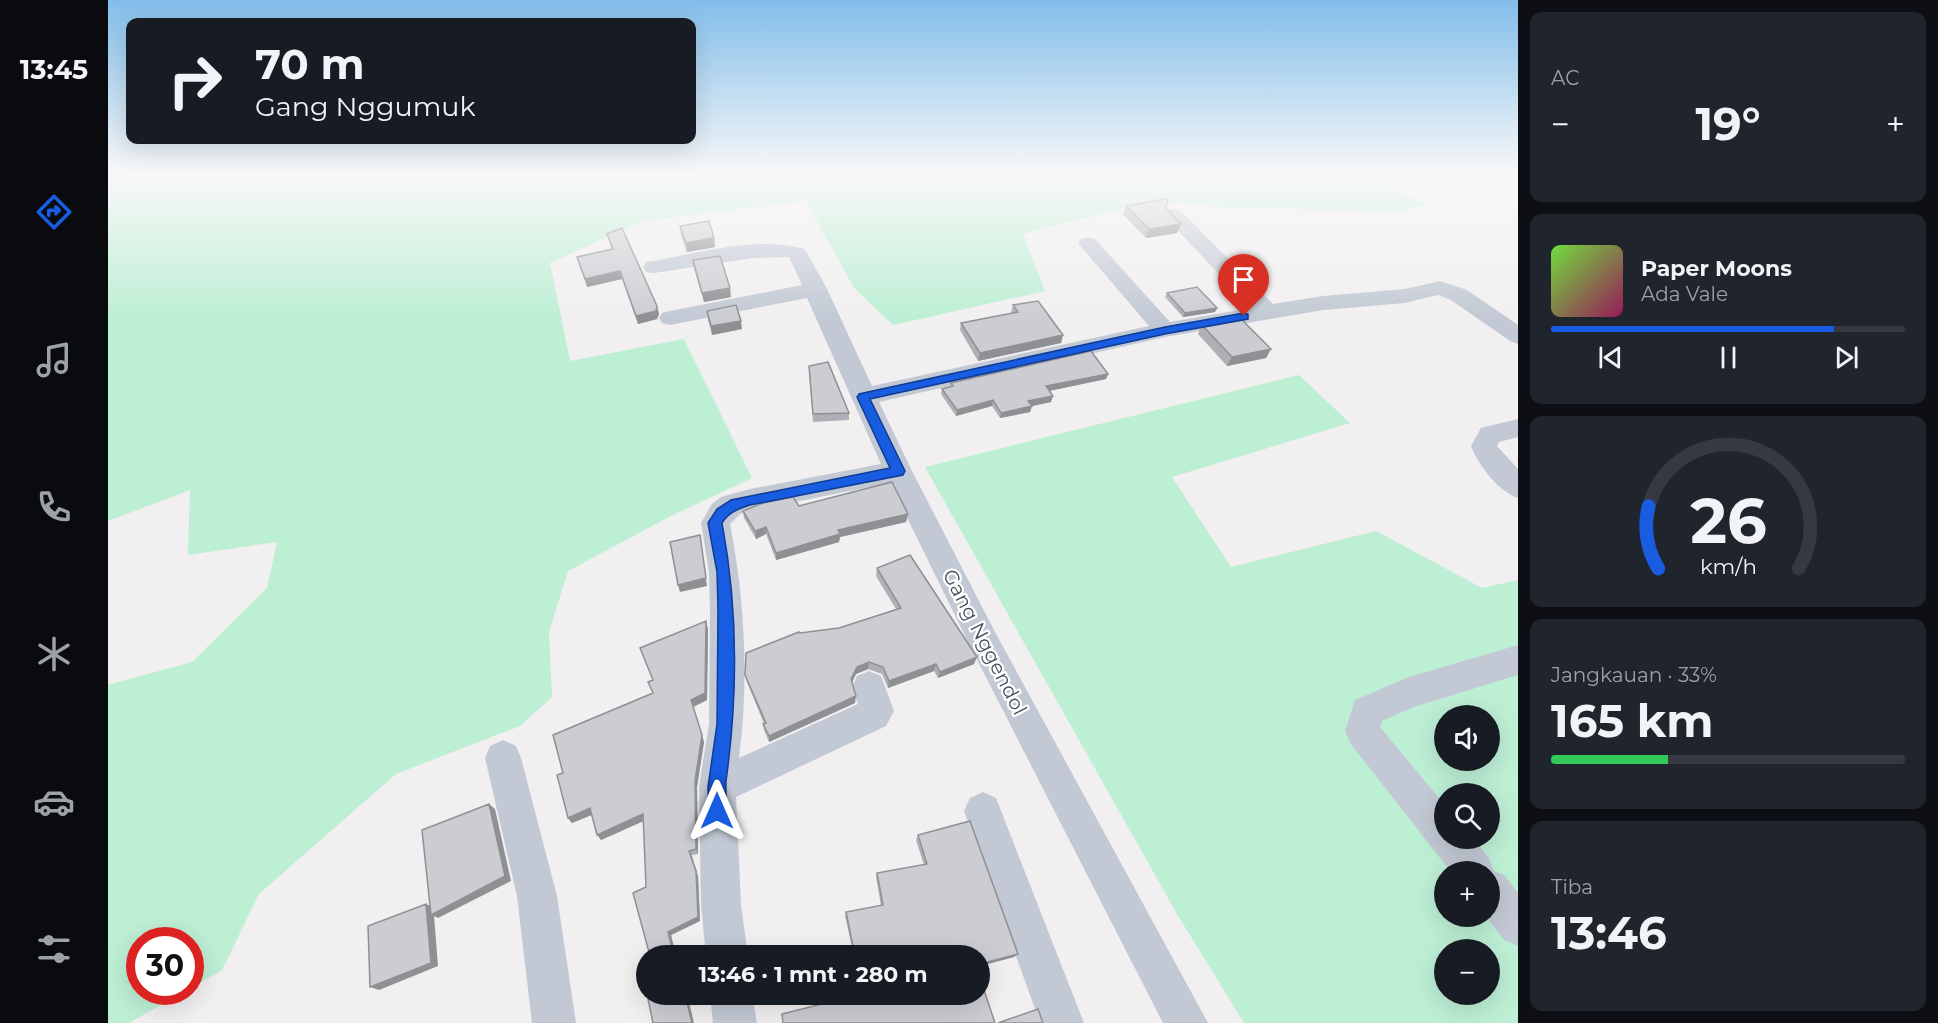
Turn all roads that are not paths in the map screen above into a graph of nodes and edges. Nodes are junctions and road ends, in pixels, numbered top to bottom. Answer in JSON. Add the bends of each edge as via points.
{"nodes":[{"id":1,"x":1181,"y":223,"type":"edge"},
{"id":2,"x":1088,"y":243,"type":"dead end"},
{"id":3,"x":654,"y":267,"type":"dead end"},
{"id":4,"x":816,"y":289,"type":"junction"},
{"id":5,"x":1267,"y":312,"type":"junction"},
{"id":6,"x":670,"y":318,"type":"dead end"},
{"id":7,"x":1165,"y":330,"type":"junction"},
{"id":8,"x":1518,"y":336,"type":"edge"},
{"id":9,"x":863,"y":397,"type":"junction"},
{"id":10,"x":1518,"y":429,"type":"edge"},
{"id":11,"x":898,"y":471,"type":"junction"},
{"id":12,"x":1518,"y":487,"type":"edge"},
{"id":13,"x":1518,"y":660,"type":"edge"},
{"id":14,"x":869,"y":687,"type":"dead end"},
{"id":15,"x":503,"y":758,"type":"dead end"},
{"id":16,"x":717,"y":787,"type":"junction"},
{"id":17,"x":983,"y":811,"type":"dead end"},
{"id":18,"x":1434,"y":820,"type":"edge"},
{"id":19,"x":1457,"y":849,"type":"edge"},
{"id":20,"x":1467,"y":861,"type":"edge"},
{"id":21,"x":726,"y":945,"type":"edge"},
{"id":22,"x":733,"y":1005,"type":"edge"},
{"id":23,"x":554,"y":1023,"type":"edge"},
{"id":24,"x":735,"y":1023,"type":"edge"},
{"id":25,"x":1062,"y":1023,"type":"edge"},
{"id":26,"x":1186,"y":1023,"type":"edge"}],
"edges":[{"from":1,"to":5,"type":"street"},
{"from":2,"to":7,"type":"street"},
{"from":3,"to":4,"type":"street","name":"Gang Nggendol","via":[[789,249],[798,253]]},
{"from":4,"to":6,"type":"street"},
{"from":4,"to":9,"type":"street","name":"Gang Nggendol"},
{"from":5,"to":7,"type":"street"},
{"from":5,"to":8,"type":"street","via":[[1440,288],[1453,291]]},
{"from":7,"to":9,"type":"street"},
{"from":9,"to":11,"type":"street","name":"Gang Nggendol"},
{"from":10,"to":12,"type":"street","via":[[1490,435],[1484,446]]},
{"from":11,"to":16,"type":"street","via":[[731,505],[715,523],[726,610],[726,724]]},
{"from":11,"to":26,"type":"street","name":"Gang Nggendol"},
{"from":13,"to":18,"type":"street","via":[[1408,693],[1367,711],[1362,730]]},
{"from":14,"to":16,"type":"street","via":[[877,707],[874,714]]},
{"from":15,"to":23,"type":"street","via":[[537,896]]},
{"from":16,"to":21,"type":"street"},
{"from":17,"to":25,"type":"street"},
{"from":19,"to":20,"type":"street"},
{"from":22,"to":24,"type":"street"}]}
